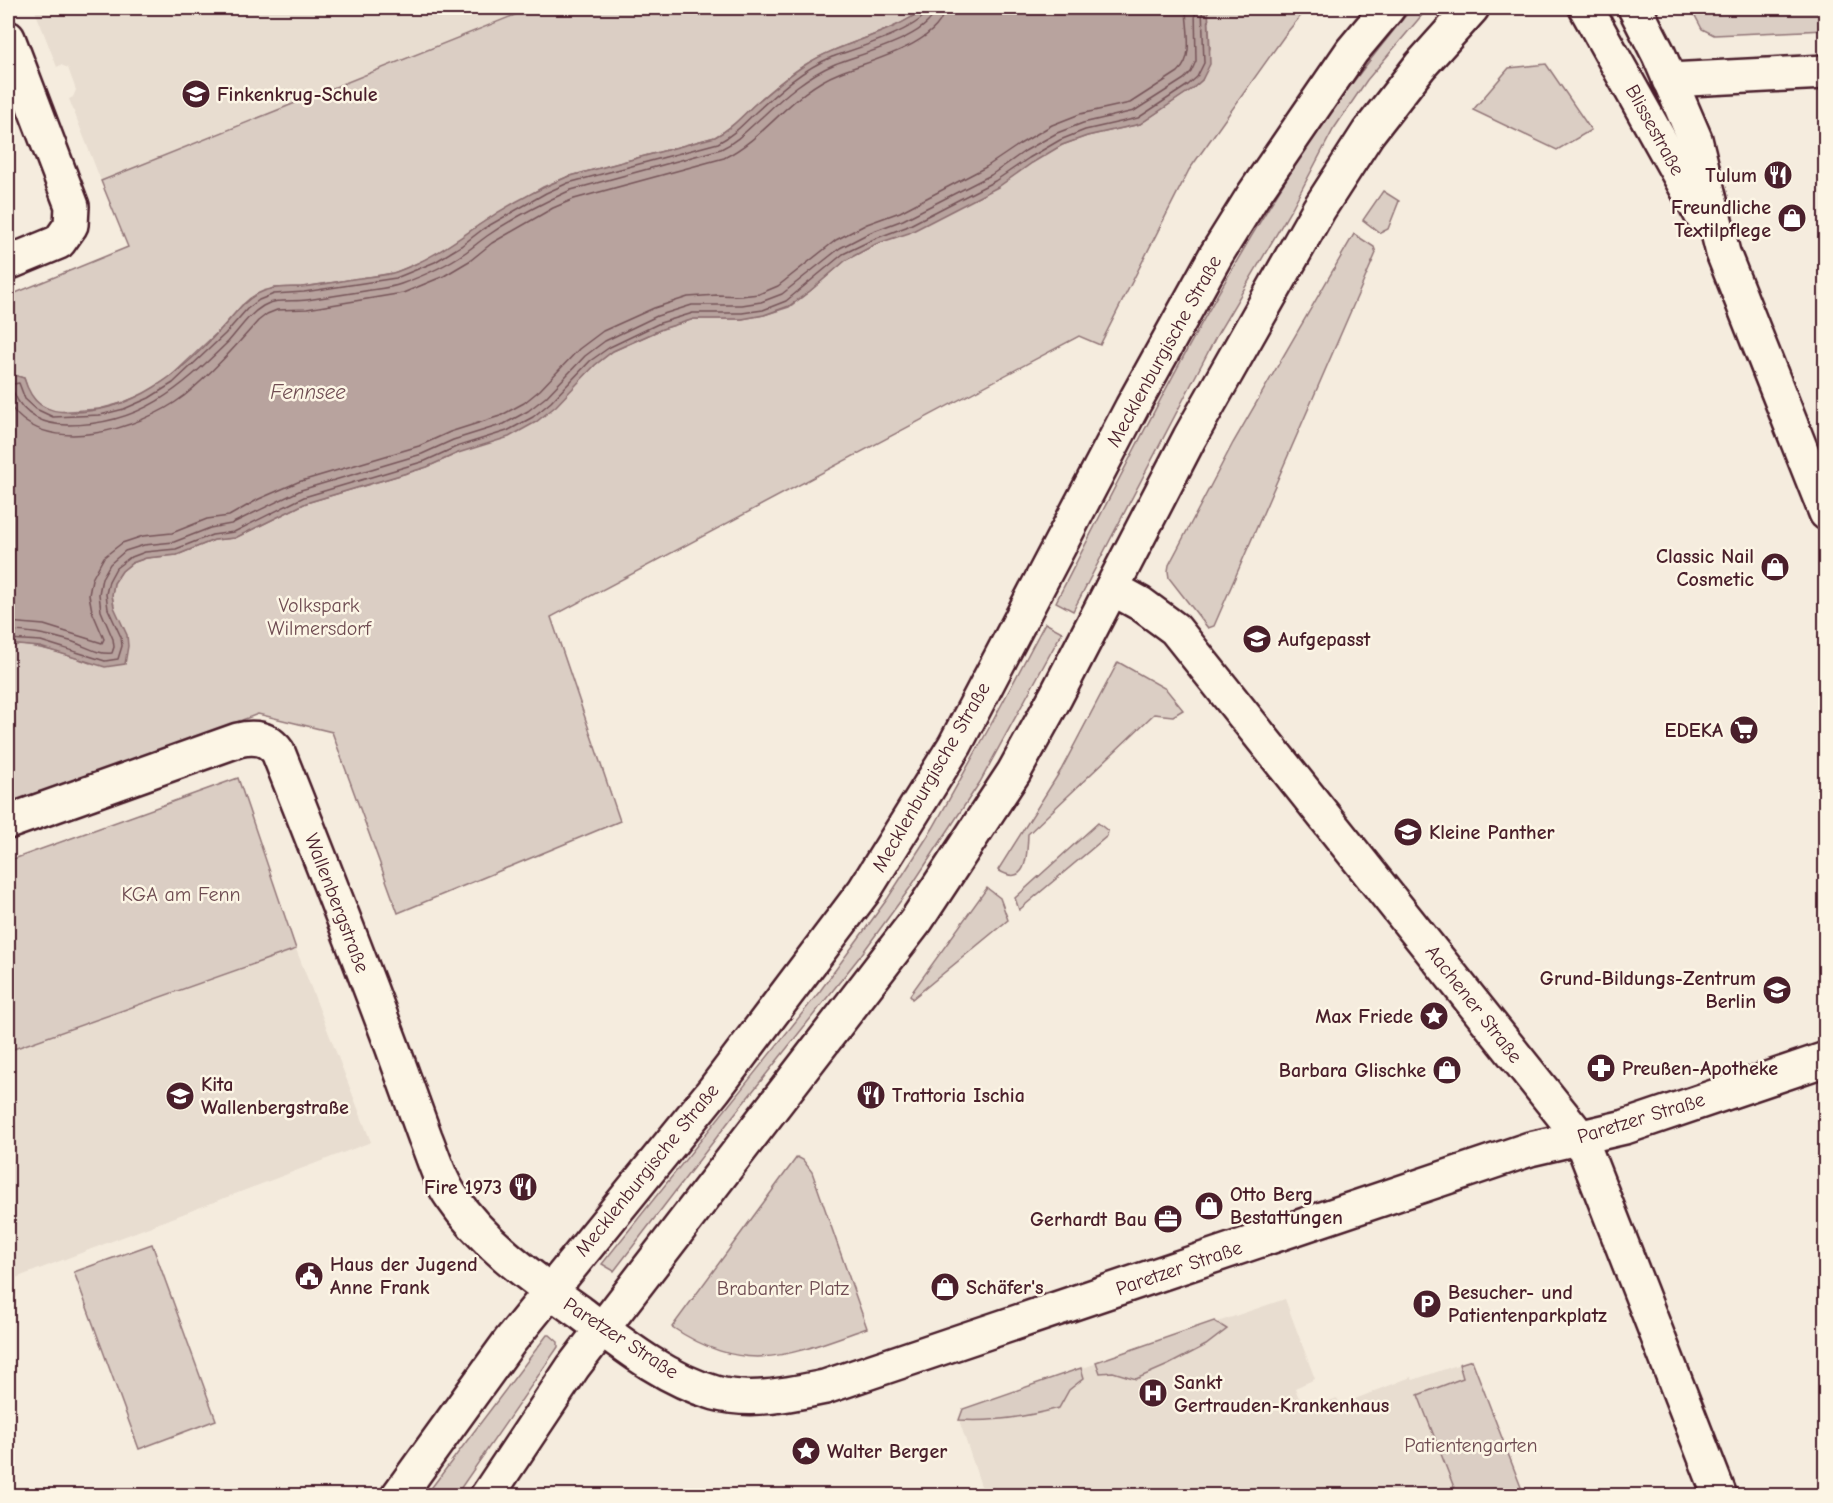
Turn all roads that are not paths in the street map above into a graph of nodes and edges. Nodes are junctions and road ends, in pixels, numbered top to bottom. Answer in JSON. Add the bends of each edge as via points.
{"nodes":[{"id":1,"x":1388,"y":8,"type":"edge"},
{"id":2,"x":1472,"y":8,"type":"edge"},
{"id":3,"x":1586,"y":8,"type":"edge"},
{"id":4,"x":1635,"y":8,"type":"edge"},
{"id":5,"x":8,"y":38,"type":"edge"},
{"id":6,"x":1826,"y":72,"type":"edge"},
{"id":7,"x":1669,"y":80,"type":"junction"},
{"id":8,"x":1723,"y":253,"type":"junction"},
{"id":9,"x":8,"y":263,"type":"edge"},
{"id":10,"x":1826,"y":513,"type":"edge"},
{"id":11,"x":1112,"y":588,"type":"junction"},
{"id":12,"x":8,"y":822,"type":"edge"},
{"id":13,"x":1826,"y":1059,"type":"edge"},
{"id":14,"x":1580,"y":1137,"type":"junction"},
{"id":15,"x":550,"y":1291,"type":"junction"},
{"id":16,"x":602,"y":1329,"type":"junction"},
{"id":17,"x":398,"y":1496,"type":"edge"},
{"id":18,"x":487,"y":1496,"type":"edge"},
{"id":19,"x":1720,"y":1496,"type":"edge"}],
"edges":[{"from":1,"to":15,"type":"main road","name":"Mecklenburgische Straße","via":[[1352,51],[1216,255],[955,745],[864,891],[714,1089]]},
{"from":2,"to":11,"type":"main road","via":[[1368,133],[1319,209],[1190,437]]},
{"from":3,"to":8,"type":"main road","name":"Blissestraße"},
{"from":4,"to":7,"type":"main road","name":"Blissestraße"},
{"from":5,"to":9,"type":"main road","via":[[72,206],[71,225],[59,242]]},
{"from":6,"to":7,"type":"main road"},
{"from":7,"to":8,"type":"main road","name":"Blissestraße","via":[[1695,139]]},
{"from":8,"to":10,"type":"main road","name":"Blissestraße"},
{"from":11,"to":14,"type":"main road","name":"Aachener Straße","via":[[1175,629]]},
{"from":11,"to":16,"type":"main road","via":[[1014,772],[916,921]]},
{"from":12,"to":15,"type":"main road","name":"Wallenbergstraße","via":[[238,740],[250,737],[270,742],[278,752],[450,1194],[481,1233]]},
{"from":13,"to":14,"type":"main road","name":"Paretzer Straße","via":[[1625,1127]]},
{"from":14,"to":16,"type":"main road","name":"Paretzer Straße","via":[[1530,1149],[814,1389],[780,1396],[750,1398],[714,1393],[671,1375]]},
{"from":14,"to":19,"type":"main road","name":"Aachener Straße"},
{"from":15,"to":16,"type":"main road","name":"Paretzer Straße"},
{"from":15,"to":17,"type":"main road","name":"Mecklenburgische Straße"},
{"from":16,"to":18,"type":"main road"}]}
